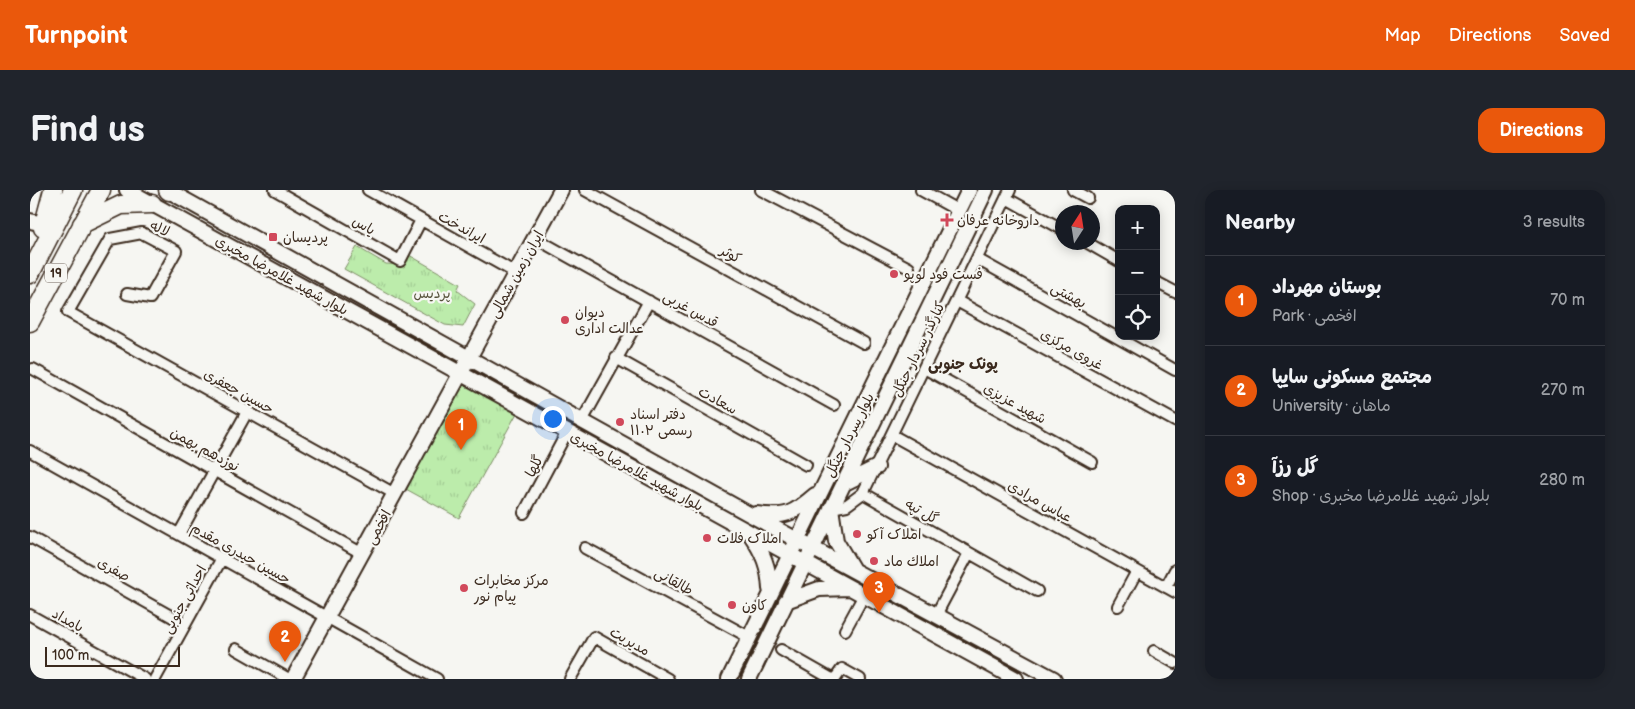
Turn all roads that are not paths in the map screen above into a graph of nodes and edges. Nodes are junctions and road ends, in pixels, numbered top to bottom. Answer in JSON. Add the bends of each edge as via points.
{"nodes":[{"id":1,"x":53,"y":190,"type":"edge"},
{"id":2,"x":73,"y":190,"type":"edge"},
{"id":3,"x":101,"y":190,"type":"edge"},
{"id":4,"x":127,"y":190,"type":"edge"},
{"id":5,"x":168,"y":190,"type":"edge"},
{"id":6,"x":276,"y":190,"type":"edge"},
{"id":7,"x":368,"y":190,"type":"edge"},
{"id":8,"x":561,"y":190,"type":"edge"},
{"id":9,"x":585,"y":190,"type":"edge"},
{"id":10,"x":761,"y":190,"type":"edge"},
{"id":11,"x":921,"y":190,"type":"edge"},
{"id":12,"x":969,"y":190,"type":"edge"},
{"id":13,"x":986,"y":190,"type":"edge"},
{"id":14,"x":1073,"y":190,"type":"edge"},
{"id":15,"x":1008,"y":194,"type":"edge"},
{"id":16,"x":1088,"y":198,"type":"dead end"},
{"id":17,"x":152,"y":204,"type":"junction"},
{"id":18,"x":959,"y":211,"type":"junction"},
{"id":19,"x":421,"y":220,"type":"junction"},
{"id":20,"x":37,"y":222,"type":"edge"},
{"id":21,"x":1055,"y":224,"type":"edge"},
{"id":22,"x":81,"y":225,"type":"junction"},
{"id":23,"x":535,"y":238,"type":"junction"},
{"id":24,"x":1100,"y":250,"type":"edge"},
{"id":25,"x":39,"y":256,"type":"junction"},
{"id":26,"x":1115,"y":259,"type":"edge"},
{"id":27,"x":977,"y":260,"type":"junction"},
{"id":28,"x":909,"y":268,"type":"dead end"},
{"id":29,"x":516,"y":273,"type":"junction"},
{"id":30,"x":30,"y":274,"type":"edge"},
{"id":31,"x":1160,"y":284,"type":"edge"},
{"id":32,"x":1175,"y":292,"type":"edge"},
{"id":33,"x":127,"y":294,"type":"dead end"},
{"id":34,"x":649,"y":301,"type":"junction"},
{"id":35,"x":957,"y":301,"type":"junction"},
{"id":36,"x":68,"y":312,"type":"joint"},
{"id":37,"x":30,"y":322,"type":"edge"},
{"id":38,"x":864,"y":343,"type":"dead end"},
{"id":39,"x":470,"y":358,"type":"junction"},
{"id":40,"x":616,"y":358,"type":"junction"},
{"id":41,"x":924,"y":368,"type":"junction"},
{"id":42,"x":33,"y":369,"type":"dead end"},
{"id":43,"x":1175,"y":370,"type":"edge"},
{"id":44,"x":461,"y":374,"type":"junction"},
{"id":45,"x":834,"y":405,"type":"dead end"},
{"id":46,"x":247,"y":412,"type":"junction"},
{"id":47,"x":582,"y":421,"type":"junction"},
{"id":48,"x":1175,"y":421,"type":"edge"},
{"id":49,"x":567,"y":432,"type":"junction"},
{"id":50,"x":892,"y":435,"type":"junction"},
{"id":51,"x":30,"y":451,"type":"edge"},
{"id":52,"x":1092,"y":462,"type":"dead end"},
{"id":53,"x":806,"y":465,"type":"dead end"},
{"id":54,"x":877,"y":467,"type":"junction"},
{"id":55,"x":214,"y":470,"type":"junction"},
{"id":56,"x":845,"y":483,"type":"junction"},
{"id":57,"x":821,"y":490,"type":"junction"},
{"id":58,"x":863,"y":493,"type":"junction"},
{"id":59,"x":395,"y":494,"type":"junction"},
{"id":60,"x":831,"y":508,"type":"junction"},
{"id":61,"x":524,"y":513,"type":"dead end"},
{"id":62,"x":749,"y":514,"type":"junction"},
{"id":63,"x":749,"y":532,"type":"junction"},
{"id":64,"x":179,"y":534,"type":"junction"},
{"id":65,"x":30,"y":537,"type":"edge"},
{"id":66,"x":796,"y":539,"type":"junction"},
{"id":67,"x":585,"y":548,"type":"dead end"},
{"id":68,"x":813,"y":548,"type":"junction"},
{"id":69,"x":969,"y":553,"type":"junction"},
{"id":70,"x":363,"y":554,"type":"junction"},
{"id":71,"x":789,"y":554,"type":"junction"},
{"id":72,"x":222,"y":558,"type":"junction"},
{"id":73,"x":805,"y":563,"type":"junction"},
{"id":74,"x":852,"y":569,"type":"junction"},
{"id":75,"x":1175,"y":570,"type":"edge"},
{"id":76,"x":1137,"y":571,"type":"junction"},
{"id":77,"x":850,"y":588,"type":"junction"},
{"id":78,"x":1170,"y":589,"type":"edge"},
{"id":79,"x":1037,"y":591,"type":"dead end"},
{"id":80,"x":770,"y":592,"type":"junction"},
{"id":81,"x":864,"y":595,"type":"junction"},
{"id":82,"x":786,"y":602,"type":"junction"},
{"id":83,"x":1118,"y":606,"type":"dead end"},
{"id":84,"x":30,"y":615,"type":"edge"},
{"id":85,"x":936,"y":615,"type":"junction"},
{"id":86,"x":328,"y":617,"type":"junction"},
{"id":87,"x":186,"y":624,"type":"junction"},
{"id":88,"x":845,"y":630,"type":"dead end"},
{"id":89,"x":749,"y":637,"type":"junction"},
{"id":90,"x":236,"y":649,"type":"dead end"},
{"id":91,"x":781,"y":650,"type":"dead end"},
{"id":92,"x":1154,"y":651,"type":"dead end"},
{"id":93,"x":1175,"y":663,"type":"edge"},
{"id":94,"x":145,"y":679,"type":"edge"},
{"id":95,"x":155,"y":679,"type":"edge"},
{"id":96,"x":289,"y":679,"type":"edge"},
{"id":97,"x":293,"y":679,"type":"edge"},
{"id":98,"x":437,"y":679,"type":"edge"},
{"id":99,"x":570,"y":679,"type":"edge"},
{"id":100,"x":668,"y":679,"type":"edge"},
{"id":101,"x":729,"y":679,"type":"edge"},
{"id":102,"x":749,"y":679,"type":"edge"},
{"id":103,"x":834,"y":679,"type":"edge"},
{"id":104,"x":860,"y":679,"type":"edge"},
{"id":105,"x":1016,"y":679,"type":"edge"},
{"id":106,"x":1054,"y":679,"type":"edge"}],
"edges":[{"from":1,"to":20,"type":"highway"},
{"from":2,"to":25,"type":"highway","number":"19"},
{"from":3,"to":22,"type":"highway","number":"19"},
{"from":4,"to":17,"type":"main road","name":"بلوار شهید غلامرضا مخبری"},
{"from":5,"to":39,"type":"main road","name":"بلوار شهید غلامرضا مخبری"},
{"from":6,"to":19,"type":"street","name":"یاس","via":[[400,261]]},
{"from":7,"to":19,"type":"street","name":"ایراندخت"},
{"from":8,"to":23,"type":"main road","name":"ایران زمین شمالی"},
{"from":9,"to":38,"type":"street","name":"کوثر"},
{"from":10,"to":28,"type":"street"},
{"from":11,"to":18,"type":"street"},
{"from":12,"to":18,"type":"main road","name":"بلوار سردار جنگل"},
{"from":13,"to":56,"type":"main road","name":"بلوار سردار جنگل"},
{"from":14,"to":16,"type":"street"},
{"from":15,"to":21,"type":"street"},
{"from":15,"to":27,"type":"street","name":"کنارگذر سردار جنگل"},
{"from":17,"to":22,"type":"highway","via":[[121,205]]},
{"from":17,"to":44,"type":"main road","name":"بلوار شهید غلامرضا مخبری"},
{"from":18,"to":57,"type":"main road","name":"بلوار سردار جنگل"},
{"from":19,"to":29,"type":"street","name":"ایراندخت"},
{"from":20,"to":25,"type":"highway"},
{"from":22,"to":37,"type":"highway","number":"19"},
{"from":23,"to":29,"type":"main road","name":"ایران زمین شمالی"},
{"from":23,"to":34,"type":"street","name":"قدس غربی"},
{"from":24,"to":26,"type":"street"},
{"from":25,"to":30,"type":"highway","number":"19"},
{"from":27,"to":35,"type":"street","name":"کنارگذر سردار جنگل"},
{"from":27,"to":43,"type":"street","name":"بهشتی"},
{"from":29,"to":39,"type":"main road","name":"ایران زمین شمالی"},
{"from":31,"to":32,"type":"street"},
{"from":33,"to":36,"type":"street","name":"لاله","via":[[150,298],[176,251],[142,233],[110,239]]},
{"from":34,"to":40,"type":"street"},
{"from":34,"to":45,"type":"street","name":"قدس غربی"},
{"from":35,"to":41,"type":"street","name":"کنارگذر سردار جنگل"},
{"from":35,"to":48,"type":"street","name":"غروی مرکزی"},
{"from":36,"to":46,"type":"street","name":"حسین جعفری"},
{"from":39,"to":44,"type":"main road","name":"ایران زمین شمالی"},
{"from":39,"to":47,"type":"main road","name":"بلوار شهید غلامرضا مخبری"},
{"from":40,"to":47,"type":"street"},
{"from":40,"to":53,"type":"street","name":"سعادت"},
{"from":41,"to":50,"type":"street","name":"کنارگذر سردار جنگل"},
{"from":41,"to":52,"type":"street","name":"شهید عزیزی"},
{"from":42,"to":55,"type":"street","name":"نوزدهم بهمن"},
{"from":44,"to":49,"type":"main road","name":"بلوار شهید غلامرضا مخبری"},
{"from":44,"to":59,"type":"main road","name":"افخمی"},
{"from":46,"to":55,"type":"street"},
{"from":46,"to":59,"type":"street","name":"حسین جعفری"},
{"from":47,"to":62,"type":"main road","name":"بلوار شهید غلامرضا مخبری"},
{"from":49,"to":61,"type":"street","name":"گلها"},
{"from":49,"to":63,"type":"main road","name":"بلوار شهید غلامرضا مخبری"},
{"from":50,"to":54,"type":"street","name":"کنارگذر سردار جنگل"},
{"from":50,"to":76,"type":"street","name":"عباس مرادی"},
{"from":51,"to":64,"type":"street","name":"حسین حیدری مقدم"},
{"from":54,"to":56,"type":"main road"},
{"from":54,"to":58,"type":"street","name":"کنارگذر سردار جنگل"},
{"from":55,"to":64,"type":"street"},
{"from":55,"to":70,"type":"street","name":"نوزدهم بهمن"},
{"from":56,"to":60,"type":"main road","name":"بلوار سردار جنگل"},
{"from":57,"to":62,"type":"main road","via":[[796,512],[767,516]]},
{"from":57,"to":66,"type":"main road","name":"بلوار سردار جنگل"},
{"from":58,"to":60,"type":"street","via":[[847,504]]},
{"from":58,"to":69,"type":"street","name":"گل تپه"},
{"from":59,"to":70,"type":"main road","name":"افخمی"},
{"from":60,"to":68,"type":"main road","name":"بلوار سردار جنگل"},
{"from":60,"to":74,"type":"main road","via":[[836,541]]},
{"from":62,"to":66,"type":"main road","name":"بلوار شهید غلامرضا مخبری"},
{"from":63,"to":71,"type":"main road","name":"بلوار شهید غلامرضا مخبری"},
{"from":63,"to":80,"type":"main road","via":[[762,551],[770,572]]},
{"from":64,"to":72,"type":"street","name":"حسین حیدری مقدم"},
{"from":65,"to":87,"type":"street","name":"صفری"},
{"from":66,"to":68,"type":"main road","name":"بلوار شهید غلامرضا مخبری"},
{"from":66,"to":71,"type":"main road","name":"بلوار سردار جنگل"},
{"from":67,"to":89,"type":"street","name":"طالقانی"},
{"from":68,"to":73,"type":"main road","name":"بلوار سردار جنگل"},
{"from":68,"to":74,"type":"main road","name":"بلوار شهید غلامرضا مخبری"},
{"from":69,"to":79,"type":"street","name":"گل تپه"},
{"from":69,"to":85,"type":"street"},
{"from":70,"to":86,"type":"main road","name":"افخمی"},
{"from":71,"to":73,"type":"main road","name":"بلوار شهید غلامرضا مخبری"},
{"from":71,"to":80,"type":"main road","name":"بلوار سردار جنگل"},
{"from":72,"to":86,"type":"street","name":"حسین حیدری مقدم"},
{"from":72,"to":87,"type":"street","name":"احداثی جنوبی"},
{"from":73,"to":77,"type":"main road","name":"بلوار شهید غلامرضا مخبری"},
{"from":73,"to":82,"type":"main road","name":"بلوار سردار جنگل"},
{"from":74,"to":85,"type":"main road","name":"بلوار شهید غلامرضا مخبری"},
{"from":75,"to":78,"type":"street"},
{"from":76,"to":78,"type":"street","name":"عباس مرادی"},
{"from":76,"to":83,"type":"street"},
{"from":77,"to":81,"type":"main road","name":"بلوار شهید غلامرضا مخبری"},
{"from":77,"to":82,"type":"main road","via":[[819,589]]},
{"from":80,"to":89,"type":"main road","name":"بلوار سردار جنگل"},
{"from":81,"to":88,"type":"street"},
{"from":81,"to":105,"type":"main road","name":"بلوار شهید غلامرضا مخبری"},
{"from":82,"to":102,"type":"main road","name":"بلوار سردار جنگل"},
{"from":84,"to":94,"type":"street","name":"بامداد"},
{"from":85,"to":106,"type":"main road","name":"بلوار شهید غلامرضا مخبری"},
{"from":86,"to":97,"type":"main road","name":"افخمی"},
{"from":86,"to":98,"type":"street","name":"حسین حیدری مقدم"},
{"from":87,"to":95,"type":"street","name":"احداثی جنوبی"},
{"from":89,"to":101,"type":"main road","name":"بلوار سردار جنگل"},
{"from":90,"to":96,"type":"street"},
{"from":91,"to":103,"type":"street"},
{"from":92,"to":93,"type":"street"},
{"from":99,"to":100,"type":"street","name":"مدیریت","via":[[594,637]]},
{"from":103,"to":104,"type":"street","via":[[842,669]]}]}
